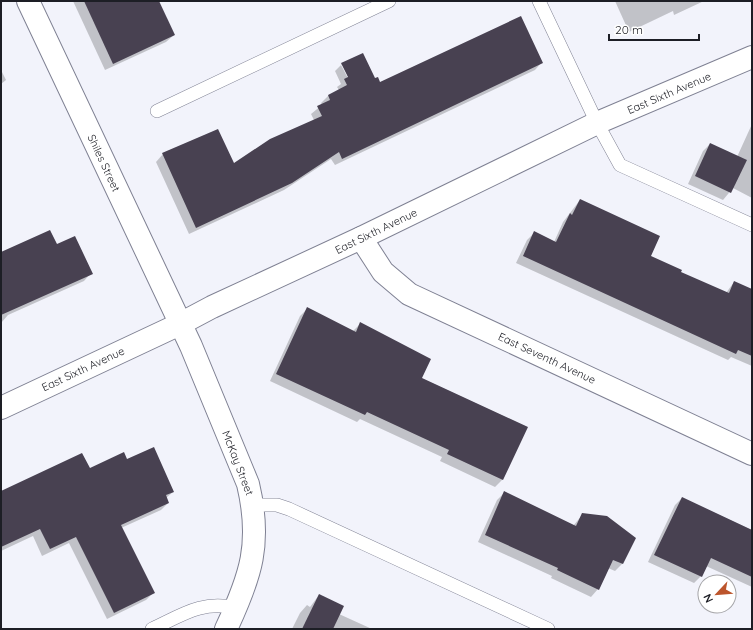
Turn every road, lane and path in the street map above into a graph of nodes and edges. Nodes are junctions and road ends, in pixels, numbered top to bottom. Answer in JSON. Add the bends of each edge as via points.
{"nodes":[{"id":1,"x":28,"y":1,"type":"edge"},
{"id":2,"x":389,"y":1,"type":"edge"},
{"id":3,"x":539,"y":1,"type":"edge"},
{"id":4,"x":752,"y":57,"type":"edge"},
{"id":5,"x":157,"y":111,"type":"dead end"},
{"id":6,"x":597,"y":123,"type":"junction"},
{"id":7,"x":752,"y":224,"type":"edge"},
{"id":8,"x":361,"y":238,"type":"junction"},
{"id":9,"x":180,"y":324,"type":"junction"},
{"id":10,"x":1,"y":408,"type":"edge"},
{"id":11,"x":752,"y":454,"type":"edge"},
{"id":12,"x":253,"y":505,"type":"junction"},
{"id":13,"x":236,"y":608,"type":"junction"},
{"id":14,"x":152,"y":629,"type":"edge"},
{"id":15,"x":226,"y":629,"type":"edge"},
{"id":16,"x":548,"y":629,"type":"edge"}],
"edges":[{"from":1,"to":9,"type":"street","name":"Shiles Street"},
{"from":2,"to":5,"type":"lane"},
{"from":3,"to":6,"type":"lane"},
{"from":4,"to":6,"type":"street","name":"East Sixth Avenue"},
{"from":6,"to":7,"type":"lane","via":[[620,165]]},
{"from":6,"to":8,"type":"street","name":"East Sixth Avenue"},
{"from":8,"to":9,"type":"street","name":"East Sixth Avenue"},
{"from":8,"to":11,"type":"street","name":"East Seventh Avenue","via":[[383,272],[409,294]]},
{"from":9,"to":10,"type":"street","name":"East Sixth Avenue"},
{"from":9,"to":12,"type":"street","name":"McKay Street","via":[[248,484]]},
{"from":12,"to":13,"type":"street","name":"McKay Street","via":[[254,542],[249,575]]},
{"from":12,"to":16,"type":"lane","via":[[289,508]]},
{"from":13,"to":14,"type":"lane","via":[[221,604],[201,607]]},
{"from":13,"to":15,"type":"street","name":"McKay Street"}]}
